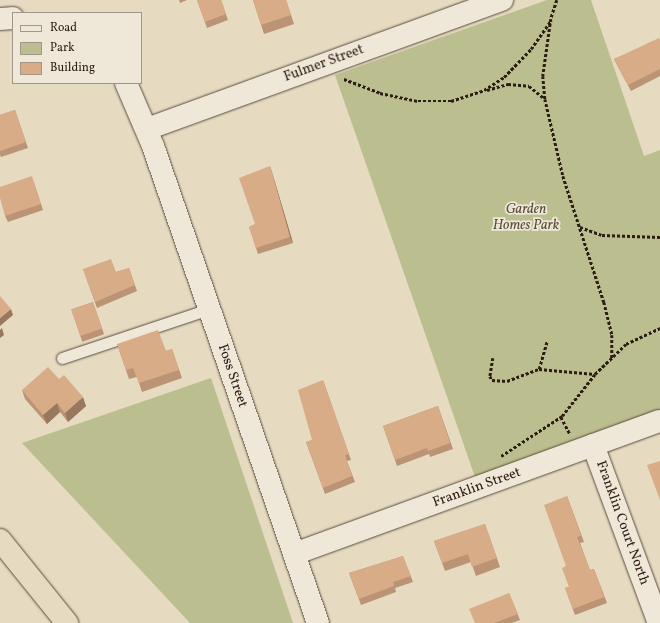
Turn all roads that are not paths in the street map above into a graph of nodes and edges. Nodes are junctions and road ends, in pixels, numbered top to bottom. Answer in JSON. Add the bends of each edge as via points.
{"nodes":[{"id":1,"x":502,"y":0,"type":"edge"},
{"id":2,"x":12,"y":18,"type":"edge"},
{"id":3,"x":0,"y":19,"type":"edge"},
{"id":4,"x":126,"y":84,"type":"edge"},
{"id":5,"x":147,"y":129,"type":"junction"},
{"id":6,"x":209,"y":309,"type":"junction"},
{"id":7,"x":62,"y":358,"type":"dead end"},
{"id":8,"x":660,"y":421,"type":"edge"},
{"id":9,"x":593,"y":445,"type":"junction"},
{"id":10,"x":0,"y":540,"type":"edge"},
{"id":11,"x":294,"y":554,"type":"junction"},
{"id":12,"x":67,"y":623,"type":"edge"},
{"id":13,"x":318,"y":623,"type":"edge"},
{"id":14,"x":659,"y":623,"type":"edge"}],
"edges":[{"from":1,"to":5,"type":"street","name":"Fulmer Street"},
{"from":2,"to":3,"type":"street"},
{"from":4,"to":5,"type":"street","name":"Foss Street"},
{"from":5,"to":6,"type":"street","name":"Foss Street"},
{"from":6,"to":7,"type":"lane"},
{"from":6,"to":11,"type":"street","name":"Foss Street"},
{"from":8,"to":9,"type":"street","name":"Franklin Street"},
{"from":9,"to":11,"type":"street","name":"Franklin Street"},
{"from":9,"to":14,"type":"street","name":"Franklin Court North"},
{"from":10,"to":12,"type":"highway"},
{"from":11,"to":13,"type":"street","name":"Foss Street"}]}
